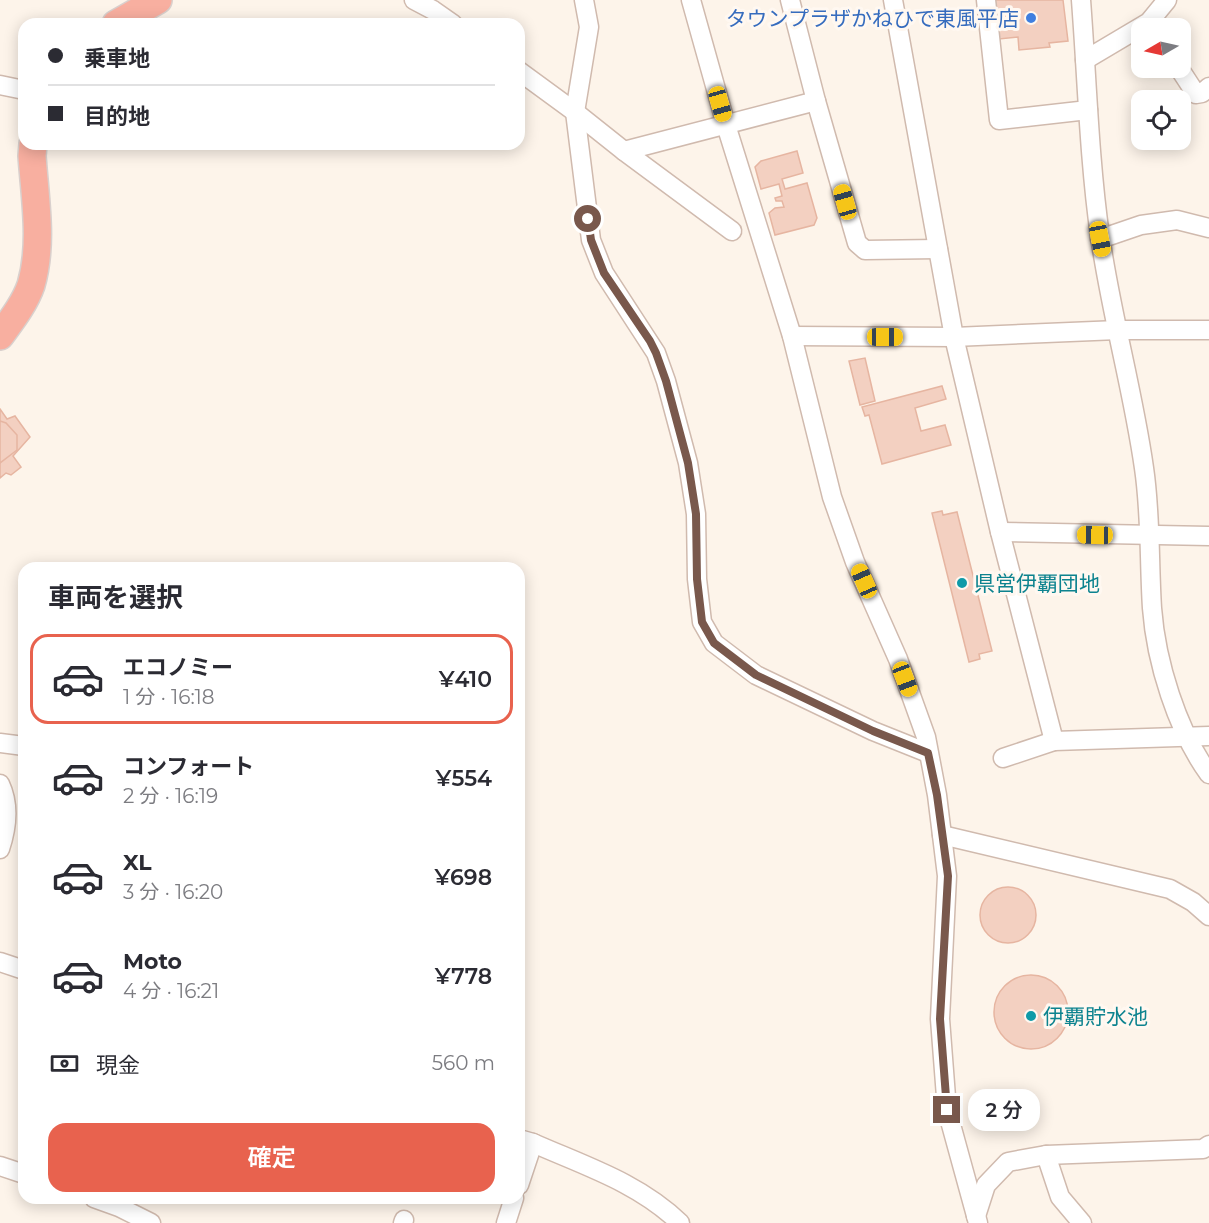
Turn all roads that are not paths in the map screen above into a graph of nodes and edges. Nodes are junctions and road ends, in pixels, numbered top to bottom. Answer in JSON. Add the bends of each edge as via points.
{"nodes":[{"id":1,"x":158,"y":0,"type":"edge"},
{"id":2,"x":414,"y":0,"type":"edge"},
{"id":3,"x":584,"y":0,"type":"edge"},
{"id":4,"x":691,"y":0,"type":"edge"},
{"id":5,"x":790,"y":0,"type":"edge"},
{"id":6,"x":893,"y":0,"type":"edge"},
{"id":7,"x":986,"y":0,"type":"edge"},
{"id":8,"x":1081,"y":0,"type":"edge"},
{"id":9,"x":1167,"y":0,"type":"edge"},
{"id":10,"x":126,"y":18,"type":"edge"},
{"id":11,"x":444,"y":18,"type":"edge"},
{"id":12,"x":1155,"y":18,"type":"edge"},
{"id":13,"x":1131,"y":36,"type":"edge"},
{"id":14,"x":1085,"y":60,"type":"junction"},
{"id":15,"x":525,"y":75,"type":"edge"},
{"id":16,"x":1186,"y":78,"type":"edge"},
{"id":17,"x":0,"y":85,"type":"edge"},
{"id":18,"x":1209,"y":87,"type":"edge"},
{"id":19,"x":18,"y":89,"type":"edge"},
{"id":20,"x":816,"y":101,"type":"junction"},
{"id":21,"x":1088,"y":110,"type":"junction"},
{"id":22,"x":575,"y":112,"type":"junction"},
{"id":23,"x":726,"y":125,"type":"junction"},
{"id":24,"x":32,"y":150,"type":"edge"},
{"id":25,"x":624,"y":151,"type":"junction"},
{"id":26,"x":1209,"y":228,"type":"edge"},
{"id":27,"x":732,"y":231,"type":"dead end"},
{"id":28,"x":1100,"y":239,"type":"junction"},
{"id":29,"x":938,"y":249,"type":"junction"},
{"id":30,"x":1118,"y":330,"type":"junction"},
{"id":31,"x":1209,"y":330,"type":"edge"},
{"id":32,"x":0,"y":336,"type":"edge"},
{"id":33,"x":792,"y":336,"type":"junction"},
{"id":34,"x":954,"y":337,"type":"junction"},
{"id":35,"x":1000,"y":532,"type":"junction"},
{"id":36,"x":1150,"y":536,"type":"junction"},
{"id":37,"x":1209,"y":536,"type":"edge"},
{"id":38,"x":1188,"y":736,"type":"junction"},
{"id":39,"x":1209,"y":736,"type":"edge"},
{"id":40,"x":1054,"y":741,"type":"junction"},
{"id":41,"x":0,"y":743,"type":"edge"},
{"id":42,"x":18,"y":745,"type":"edge"},
{"id":43,"x":928,"y":753,"type":"junction"},
{"id":44,"x":1004,"y":758,"type":"dead end"},
{"id":45,"x":1209,"y":774,"type":"edge"},
{"id":46,"x":0,"y":784,"type":"edge"},
{"id":47,"x":942,"y":835,"type":"junction"},
{"id":48,"x":0,"y":849,"type":"edge"},
{"id":49,"x":1209,"y":916,"type":"edge"},
{"id":50,"x":0,"y":962,"type":"edge"},
{"id":51,"x":18,"y":968,"type":"edge"},
{"id":52,"x":526,"y":1141,"type":"edge"},
{"id":53,"x":1209,"y":1145,"type":"edge"},
{"id":54,"x":1046,"y":1155,"type":"junction"},
{"id":55,"x":0,"y":1166,"type":"edge"},
{"id":56,"x":18,"y":1172,"type":"edge"},
{"id":57,"x":111,"y":1204,"type":"edge"},
{"id":58,"x":512,"y":1204,"type":"edge"},
{"id":59,"x":977,"y":1220,"type":"edge"},
{"id":60,"x":151,"y":1223,"type":"edge"},
{"id":61,"x":506,"y":1223,"type":"edge"},
{"id":62,"x":680,"y":1223,"type":"edge"},
{"id":63,"x":1082,"y":1223,"type":"edge"}],
"edges":[{"from":1,"to":10,"type":"highway"},
{"from":2,"to":11,"type":"street"},
{"from":3,"to":22,"type":"street","via":[[589,27]]},
{"from":4,"to":23,"type":"street"},
{"from":5,"to":20,"type":"street"},
{"from":6,"to":29,"type":"street"},
{"from":7,"to":21,"type":"street","via":[[999,120]]},
{"from":8,"to":14,"type":"street"},
{"from":9,"to":12,"type":"street"},
{"from":13,"to":14,"type":"street"},
{"from":14,"to":21,"type":"street"},
{"from":15,"to":22,"type":"street"},
{"from":16,"to":18,"type":"street","via":[[1196,93]]},
{"from":17,"to":19,"type":"street"},
{"from":20,"to":23,"type":"street"},
{"from":20,"to":29,"type":"street","via":[[857,243],[865,250]]},
{"from":21,"to":28,"type":"street"},
{"from":22,"to":25,"type":"street"},
{"from":22,"to":43,"type":"street","via":[[591,240],[604,273],[656,353],[688,463],[696,514],[702,622],[714,643],[756,675]]},
{"from":23,"to":25,"type":"street"},
{"from":23,"to":33,"type":"street"},
{"from":24,"to":32,"type":"highway","via":[[37,233],[32,278],[18,310]]},
{"from":25,"to":27,"type":"street"},
{"from":26,"to":28,"type":"street","via":[[1177,220],[1141,225]]},
{"from":28,"to":30,"type":"street"},
{"from":29,"to":34,"type":"street"},
{"from":30,"to":31,"type":"street"},
{"from":30,"to":34,"type":"street"},
{"from":30,"to":36,"type":"street","via":[[1140,439]]},
{"from":33,"to":34,"type":"street"},
{"from":33,"to":43,"type":"street","via":[[832,497],[917,709]]},
{"from":34,"to":35,"type":"street"},
{"from":35,"to":36,"type":"street"},
{"from":35,"to":40,"type":"street"},
{"from":36,"to":37,"type":"street"},
{"from":36,"to":38,"type":"street","via":[[1152,609],[1159,655],[1170,695]]},
{"from":38,"to":39,"type":"street"},
{"from":38,"to":40,"type":"street"},
{"from":38,"to":45,"type":"street"},
{"from":40,"to":44,"type":"street"},
{"from":41,"to":42,"type":"street"},
{"from":43,"to":47,"type":"street"},
{"from":46,"to":48,"type":"street","via":[[6,796],[6,831]]},
{"from":47,"to":49,"type":"street","via":[[1170,889]]},
{"from":47,"to":59,"type":"street","via":[[948,876],[940,1019],[947,1110]]},
{"from":50,"to":51,"type":"street"},
{"from":52,"to":62,"type":"street","via":[[622,1181]]},
{"from":53,"to":54,"type":"street","via":[[1203,1149]]},
{"from":54,"to":59,"type":"street","via":[[1008,1162],[986,1185]]},
{"from":54,"to":63,"type":"street","via":[[1060,1197]]},
{"from":55,"to":56,"type":"street"},
{"from":57,"to":60,"type":"street"},
{"from":58,"to":61,"type":"street"}]}
